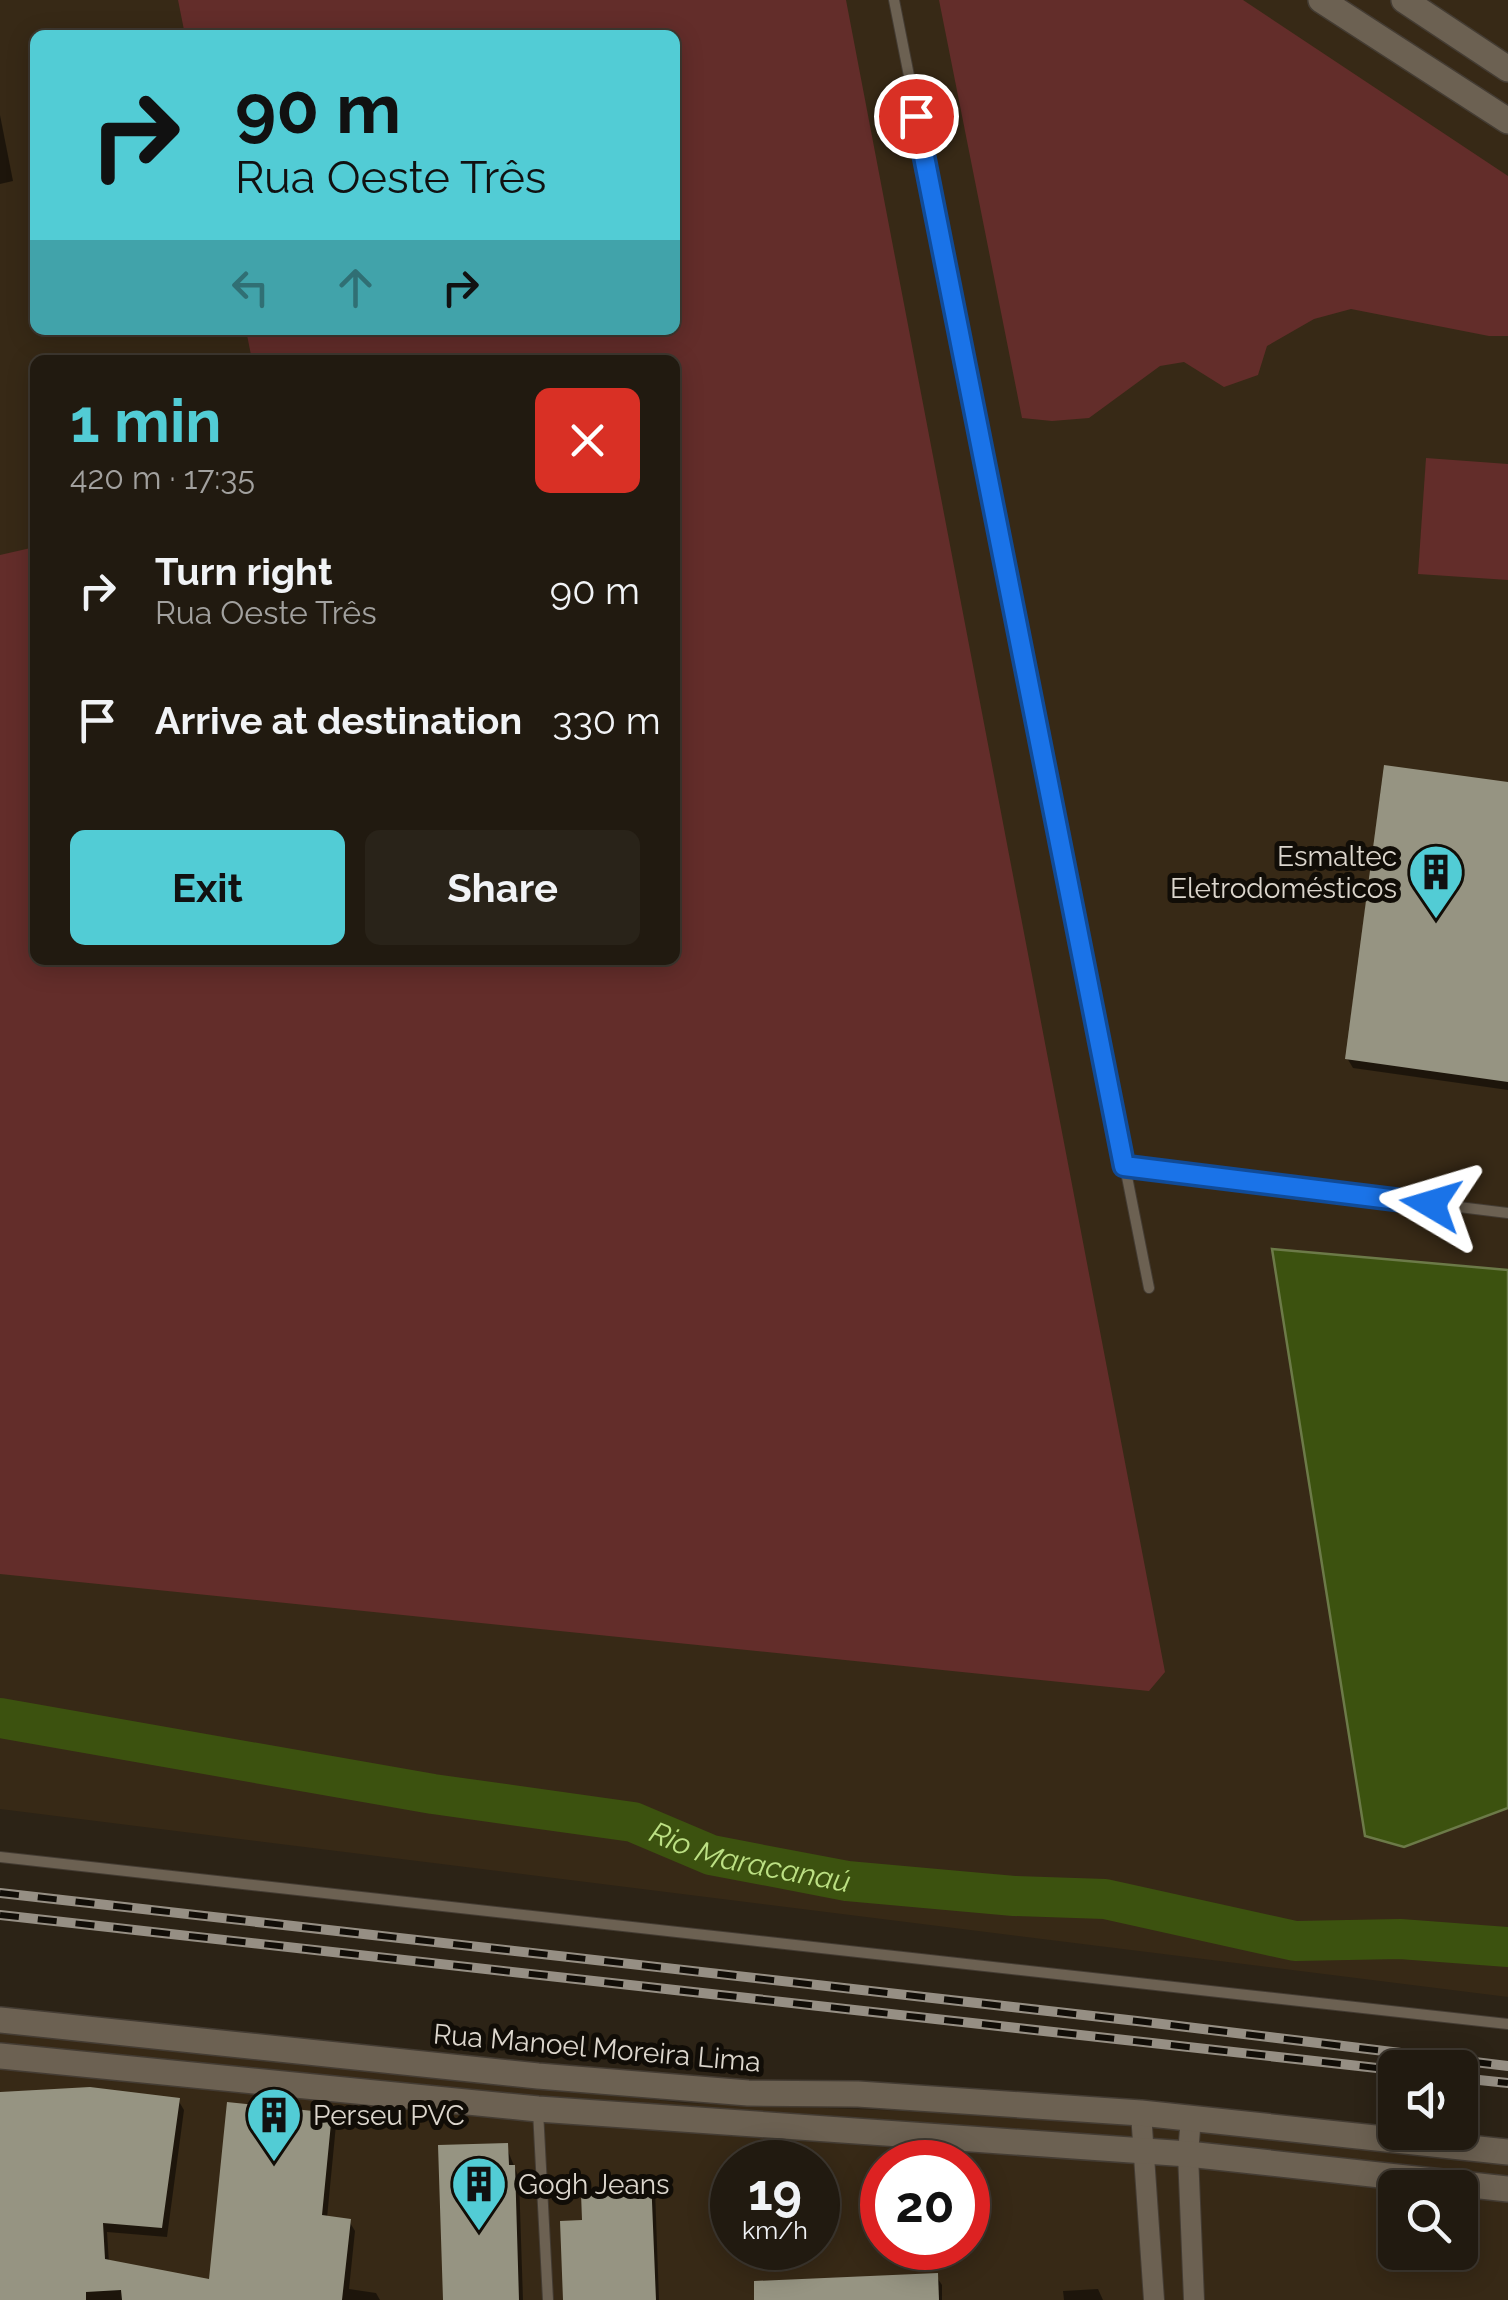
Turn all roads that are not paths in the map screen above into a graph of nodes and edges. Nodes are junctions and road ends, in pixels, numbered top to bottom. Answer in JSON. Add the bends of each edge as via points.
{"nodes":[{"id":1,"x":894,"y":0,"type":"edge"},
{"id":2,"x":1321,"y":0,"type":"edge"},
{"id":3,"x":1404,"y":0,"type":"edge"},
{"id":4,"x":1508,"y":69,"type":"edge"},
{"id":5,"x":1508,"y":121,"type":"edge"},
{"id":6,"x":1124,"y":1166,"type":"junction"},
{"id":7,"x":1508,"y":1213,"type":"edge"},
{"id":8,"x":1149,"y":1288,"type":"dead end"},
{"id":9,"x":0,"y":1857,"type":"edge"},
{"id":10,"x":0,"y":2020,"type":"edge"},
{"id":11,"x":1508,"y":2024,"type":"edge"},
{"id":12,"x":0,"y":2056,"type":"edge"},
{"id":13,"x":538,"y":2110,"type":"junction"},
{"id":14,"x":1142,"y":2113,"type":"junction"},
{"id":15,"x":1191,"y":2117,"type":"junction"},
{"id":16,"x":1143,"y":2151,"type":"junction"},
{"id":17,"x":1508,"y":2152,"type":"edge"},
{"id":18,"x":1188,"y":2154,"type":"junction"},
{"id":19,"x":1508,"y":2189,"type":"edge"},
{"id":20,"x":548,"y":2300,"type":"edge"},
{"id":21,"x":1154,"y":2300,"type":"edge"},
{"id":22,"x":1194,"y":2300,"type":"edge"}],
"edges":[{"from":1,"to":6,"type":"lane"},
{"from":2,"to":5,"type":"street"},
{"from":3,"to":4,"type":"street"},
{"from":6,"to":7,"type":"lane"},
{"from":6,"to":8,"type":"lane"},
{"from":9,"to":11,"type":"lane"},
{"from":10,"to":14,"type":"street","name":"Rua Manoel Moreira Lima","via":[[538,2076]]},
{"from":12,"to":13,"type":"street"},
{"from":13,"to":16,"type":"street"},
{"from":13,"to":20,"type":"lane"},
{"from":14,"to":15,"type":"street","name":"Rua Manoel Moreira Lima"},
{"from":14,"to":16,"type":"street"},
{"from":15,"to":17,"type":"street","name":"Rua Manoel Moreira Lima"},
{"from":15,"to":18,"type":"street"},
{"from":16,"to":18,"type":"street"},
{"from":16,"to":21,"type":"street"},
{"from":18,"to":19,"type":"street"},
{"from":18,"to":22,"type":"street"}]}
